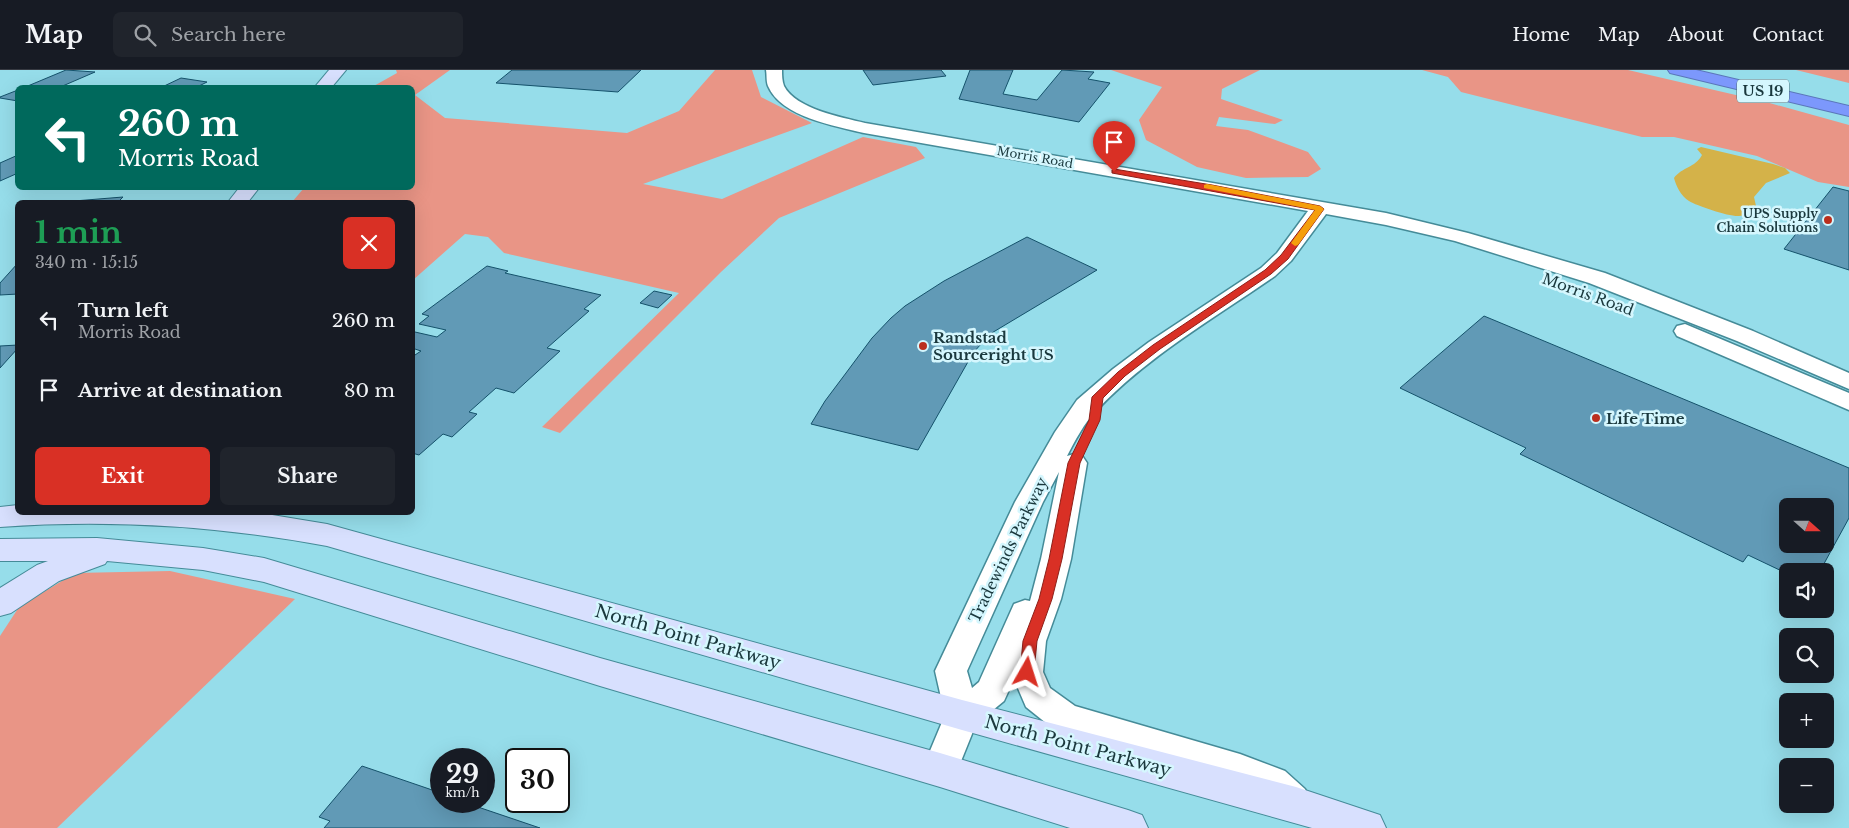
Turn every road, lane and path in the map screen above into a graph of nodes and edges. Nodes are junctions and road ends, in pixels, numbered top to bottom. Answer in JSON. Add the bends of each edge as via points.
{"nodes":[{"id":1,"x":338,"y":70,"type":"edge"},
{"id":2,"x":774,"y":70,"type":"edge"},
{"id":3,"x":1676,"y":70,"type":"edge"},
{"id":4,"x":1731,"y":70,"type":"edge"},
{"id":5,"x":325,"y":85,"type":"edge"},
{"id":6,"x":1849,"y":98,"type":"edge"},
{"id":7,"x":1849,"y":112,"type":"edge"},
{"id":8,"x":1320,"y":209,"type":"junction"},
{"id":9,"x":1849,"y":382,"type":"edge"},
{"id":10,"x":1098,"y":397,"type":"junction"},
{"id":11,"x":1849,"y":402,"type":"edge"},
{"id":12,"x":1074,"y":463,"type":"junction"},
{"id":13,"x":15,"y":515,"type":"edge"},
{"id":14,"x":191,"y":515,"type":"edge"},
{"id":15,"x":0,"y":542,"type":"edge"},
{"id":16,"x":0,"y":550,"type":"edge"},
{"id":17,"x":111,"y":550,"type":"junction"},
{"id":18,"x":0,"y":604,"type":"edge"},
{"id":19,"x":962,"y":715,"type":"junction"},
{"id":20,"x":940,"y":770,"type":"junction"},
{"id":21,"x":1296,"y":805,"type":"junction"},
{"id":22,"x":1128,"y":828,"type":"edge"},
{"id":23,"x":1366,"y":828,"type":"edge"}],
"edges":[{"from":1,"to":5,"type":"street"},
{"from":2,"to":8,"type":"street","name":"Morris Road","via":[[776,85],[792,102],[829,119],[864,128]]},
{"from":3,"to":7,"type":"highway","number":"US 19"},
{"from":4,"to":6,"type":"highway","number":"US 19"},
{"from":8,"to":9,"type":"street","name":"Morris Road","via":[[1461,237],[1597,278]]},
{"from":8,"to":10,"type":"street","name":"Tradewinds Parkway","via":[[1284,257],[1268,272],[1169,338]]},
{"from":8,"to":11,"type":"street","name":"Morris Road","via":[[1344,221],[1508,265],[1552,281],[1668,324]]},
{"from":10,"to":12,"type":"street","name":"Tradewinds Parkway","via":[[1094,420]]},
{"from":10,"to":19,"type":"street","name":"Tradewinds Parkway","via":[[1086,406],[1064,438],[1029,502],[951,671]]},
{"from":12,"to":19,"type":"street","name":"Tradewinds Parkway","via":[[1024,613],[992,691]]},
{"from":12,"to":21,"type":"street","name":"Tradewinds Parkway","via":[[1056,559],[1046,599],[1030,641],[1027,672],[1038,697],[1063,717],[1272,782]]},
{"from":13,"to":15,"type":"street"},
{"from":14,"to":19,"type":"street","name":"North Point Parkway","via":[[327,535]]},
{"from":16,"to":17,"type":"street"},
{"from":17,"to":18,"type":"street","via":[[48,573]]},
{"from":17,"to":20,"type":"street","via":[[202,559],[264,570]]},
{"from":19,"to":20,"type":"street","name":"Tradewinds Parkway"},
{"from":19,"to":21,"type":"street","name":"North Point Parkway"},
{"from":20,"to":22,"type":"street"},
{"from":21,"to":23,"type":"street","name":"North Point Parkway"}]}
